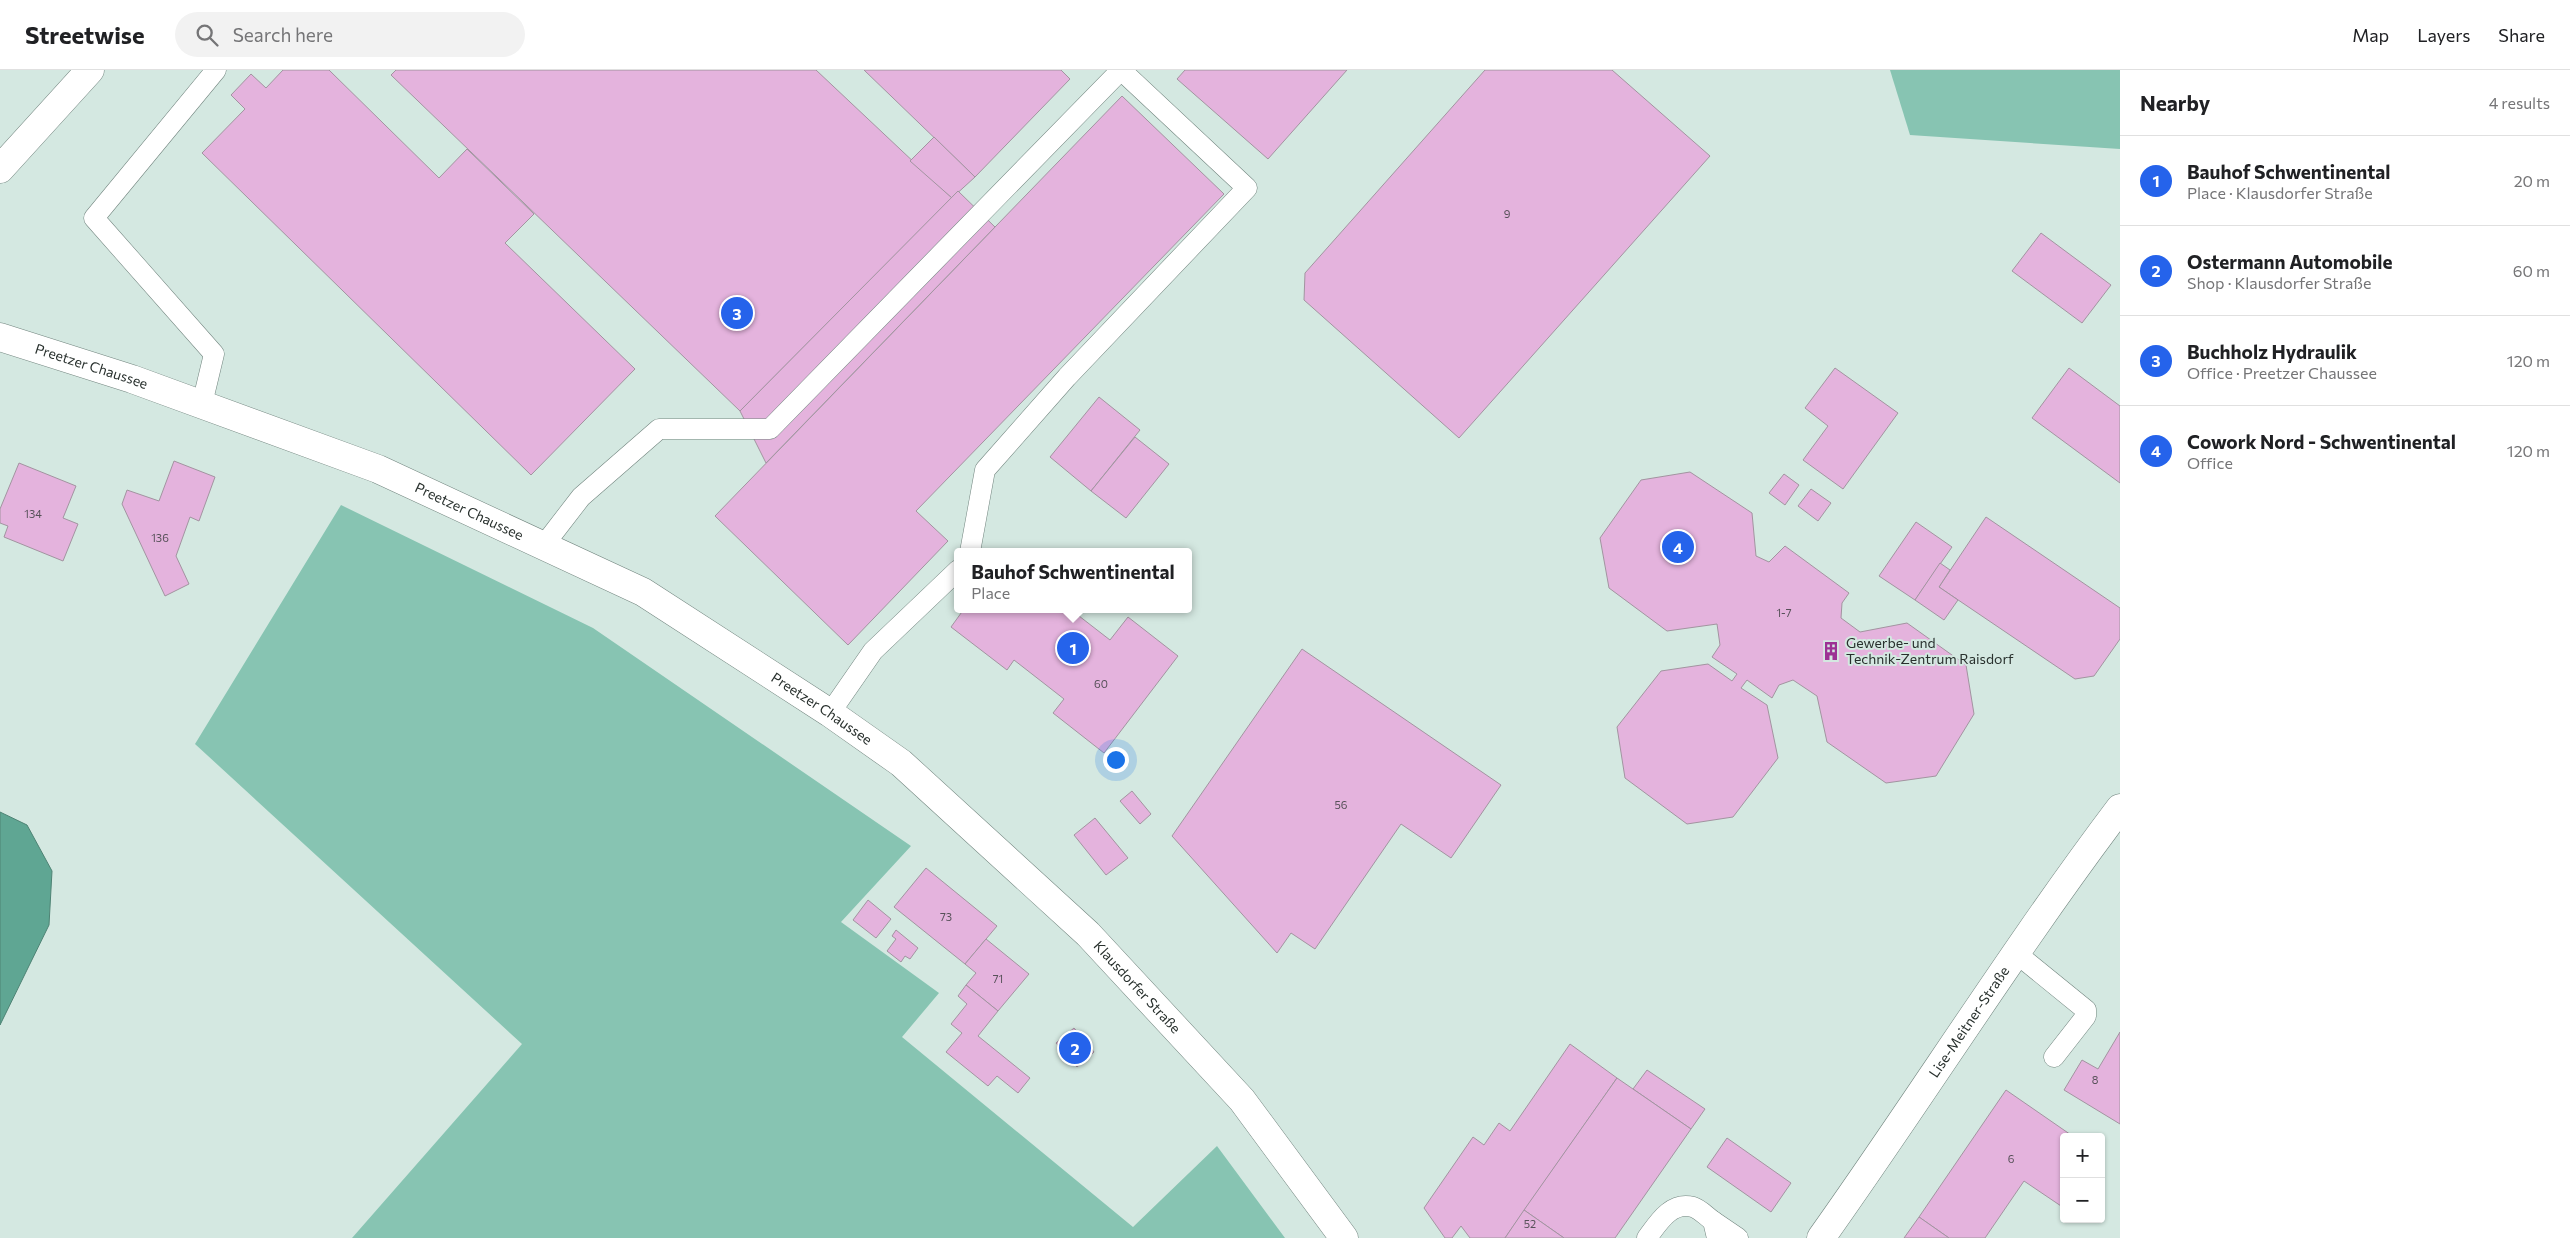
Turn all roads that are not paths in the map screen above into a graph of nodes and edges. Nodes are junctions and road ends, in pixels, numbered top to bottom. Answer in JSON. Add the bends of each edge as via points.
{"nodes":[{"id":1,"x":90,"y":70,"type":"edge"},
{"id":2,"x":216,"y":70,"type":"edge"},
{"id":3,"x":1121,"y":70,"type":"edge"},
{"id":4,"x":0,"y":169,"type":"edge"},
{"id":5,"x":0,"y":337,"type":"edge"},
{"id":6,"x":202,"y":404,"type":"junction"},
{"id":7,"x":544,"y":544,"type":"junction"},
{"id":8,"x":971,"y":548,"type":"edge"},
{"id":9,"x":954,"y":574,"type":"edge"},
{"id":10,"x":830,"y":713,"type":"junction"},
{"id":11,"x":901,"y":762,"type":"joint"},
{"id":12,"x":2120,"y":808,"type":"edge"},
{"id":13,"x":2016,"y":953,"type":"junction"},
{"id":14,"x":2054,"y":1057,"type":"dead end"},
{"id":15,"x":1715,"y":1229,"type":"edge"},
{"id":16,"x":1344,"y":1238,"type":"edge"},
{"id":17,"x":1647,"y":1238,"type":"edge"},
{"id":18,"x":1738,"y":1238,"type":"edge"},
{"id":19,"x":1821,"y":1238,"type":"edge"}],
"edges":[{"from":1,"to":4,"type":"street"},
{"from":2,"to":6,"type":"lane","via":[[94,218],[214,354]]},
{"from":3,"to":7,"type":"lane","via":[[770,429],[659,429],[581,497]]},
{"from":3,"to":8,"type":"lane","via":[[1247,188],[1067,377],[984,470]]},
{"from":5,"to":6,"type":"street","name":"Preetzer Chaussee"},
{"from":6,"to":7,"type":"street","name":"Preetzer Chaussee","via":[[378,469]]},
{"from":7,"to":10,"type":"street","name":"Preetzer Chaussee","via":[[643,592]]},
{"from":9,"to":10,"type":"lane","via":[[873,651]]},
{"from":10,"to":11,"type":"street","name":"Preetzer Chaussee"},
{"from":11,"to":16,"type":"street","name":"Klausdorfer Straße","via":[[1088,934],[1242,1100]]},
{"from":12,"to":13,"type":"street","name":"Lise-Meitner-Straße"},
{"from":13,"to":14,"type":"lane","via":[[2086,1010],[2086,1016]]},
{"from":13,"to":19,"type":"street","name":"Lise-Meitner-Straße"},
{"from":15,"to":17,"type":"lane","via":[[1694,1207],[1678,1207],[1663,1216]]},
{"from":15,"to":18,"type":"lane"}]}
